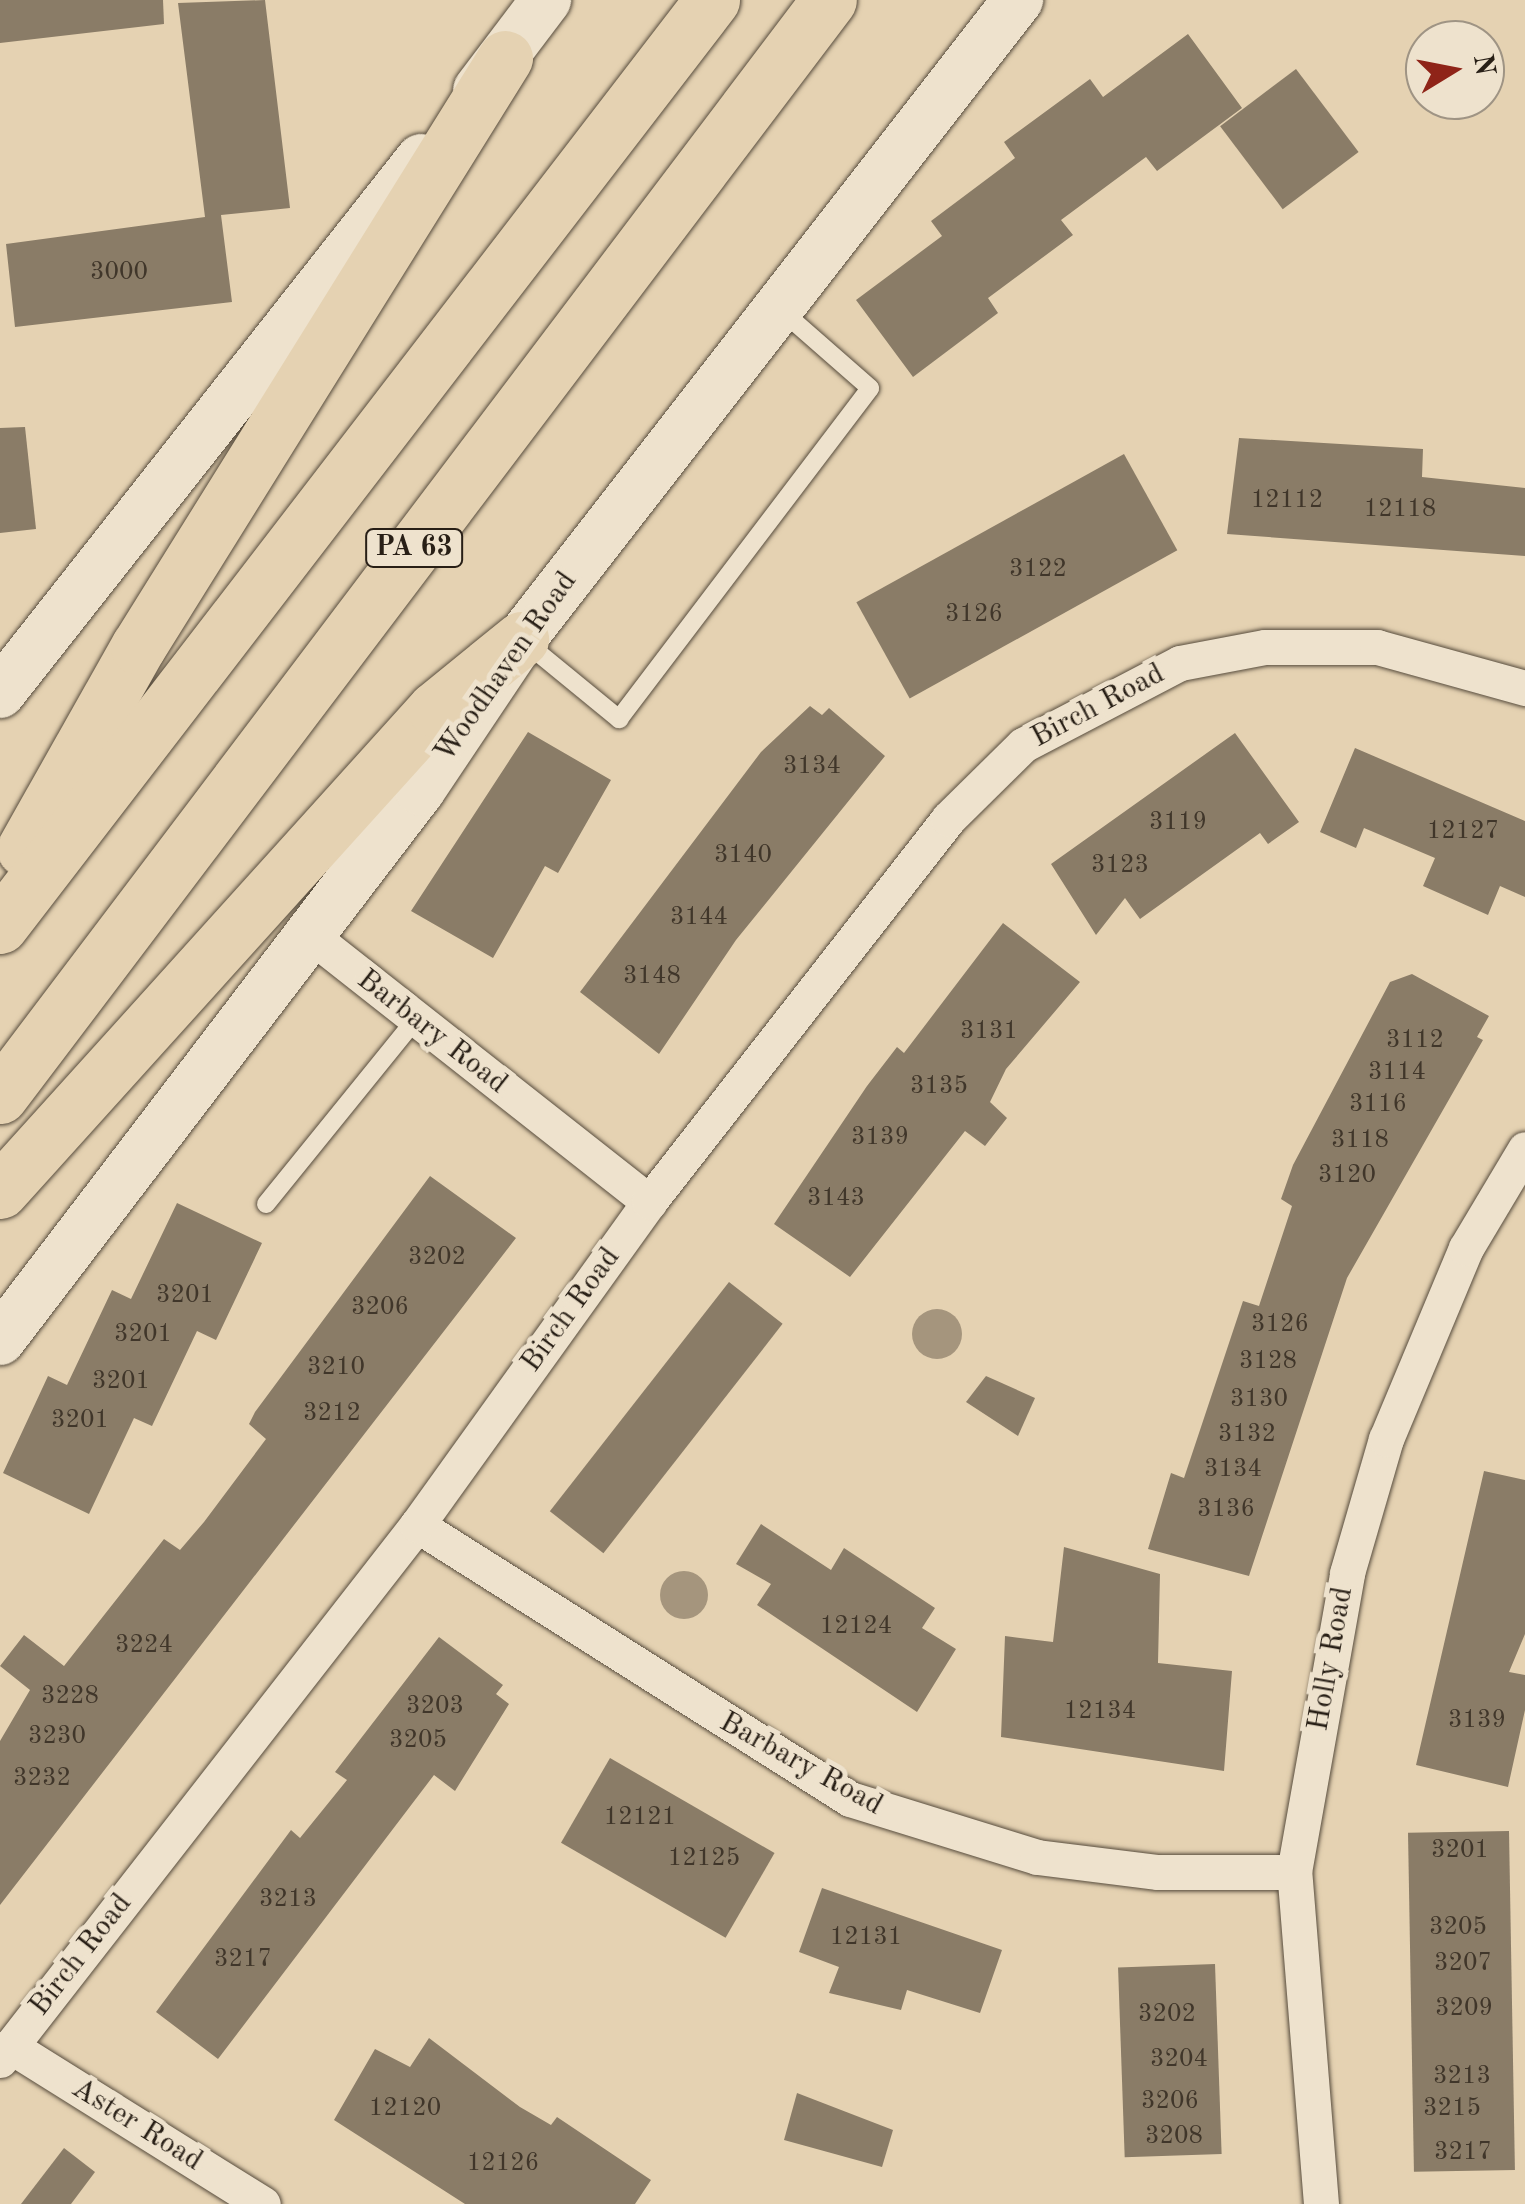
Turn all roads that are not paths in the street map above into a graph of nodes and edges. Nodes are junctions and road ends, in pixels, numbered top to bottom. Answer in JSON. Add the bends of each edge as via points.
{"nodes":[{"id":1,"x":546,"y":0,"type":"edge"},
{"id":2,"x":712,"y":0,"type":"edge"},
{"id":3,"x":829,"y":0,"type":"edge"},
{"id":4,"x":1018,"y":0,"type":"edge"},
{"id":5,"x":505,"y":58,"type":"junction"},
{"id":6,"x":776,"y":306,"type":"junction"},
{"id":7,"x":521,"y":639,"type":"junction"},
{"id":8,"x":4,"y":679,"type":"edge"},
{"id":9,"x":1525,"y":688,"type":"edge"},
{"id":10,"x":0,"y":891,"type":"edge"},
{"id":11,"x":0,"y":926,"type":"edge"},
{"id":12,"x":310,"y":935,"type":"junction"},
{"id":13,"x":415,"y":1020,"type":"junction"},
{"id":14,"x":0,"y":1096,"type":"edge"},
{"id":15,"x":1525,"y":1149,"type":"edge"},
{"id":16,"x":0,"y":1191,"type":"edge"},
{"id":17,"x":649,"y":1202,"type":"junction"},
{"id":18,"x":266,"y":1204,"type":"dead end"},
{"id":19,"x":0,"y":1340,"type":"edge"},
{"id":20,"x":416,"y":1525,"type":"junction"},
{"id":21,"x":1294,"y":1872,"type":"junction"},
{"id":22,"x":5,"y":2053,"type":"edge"},
{"id":23,"x":264,"y":2204,"type":"edge"},
{"id":24,"x":1321,"y":2204,"type":"edge"}],
"edges":[{"from":1,"to":5,"type":"main road"},
{"from":2,"to":11,"type":"highway","number":"PA 63"},
{"from":3,"to":14,"type":"highway","number":"PA 63"},
{"from":4,"to":6,"type":"main road","name":"Woodhaven Road"},
{"from":5,"to":8,"type":"main road"},
{"from":5,"to":10,"type":"highway","via":[[138,647]]},
{"from":6,"to":7,"type":"main road","name":"Woodhaven Road"},
{"from":6,"to":7,"type":"lane","via":[[870,388],[620,718]]},
{"from":7,"to":12,"type":"main road","name":"Woodhaven Road"},
{"from":7,"to":16,"type":"highway","via":[[435,709]]},
{"from":9,"to":17,"type":"street","name":"Birch Road","via":[[1377,647],[1220,656],[1180,663],[1023,745],[948,819]]},
{"from":12,"to":13,"type":"street","name":"Barbary Road"},
{"from":12,"to":19,"type":"main road","name":"Woodhaven Road"},
{"from":13,"to":17,"type":"street","name":"Barbary Road"},
{"from":13,"to":18,"type":"lane"},
{"from":15,"to":21,"type":"street","name":"Holly Road","via":[[1466,1248],[1386,1440],[1347,1573]]},
{"from":17,"to":20,"type":"street","name":"Birch Road"},
{"from":20,"to":21,"type":"street","name":"Barbary Road","via":[[850,1799],[1036,1856],[1158,1872]]},
{"from":20,"to":22,"type":"street","name":"Birch Road"},
{"from":21,"to":24,"type":"street","name":"Holly Road"},
{"from":22,"to":23,"type":"street","name":"Aster Road"}]}
